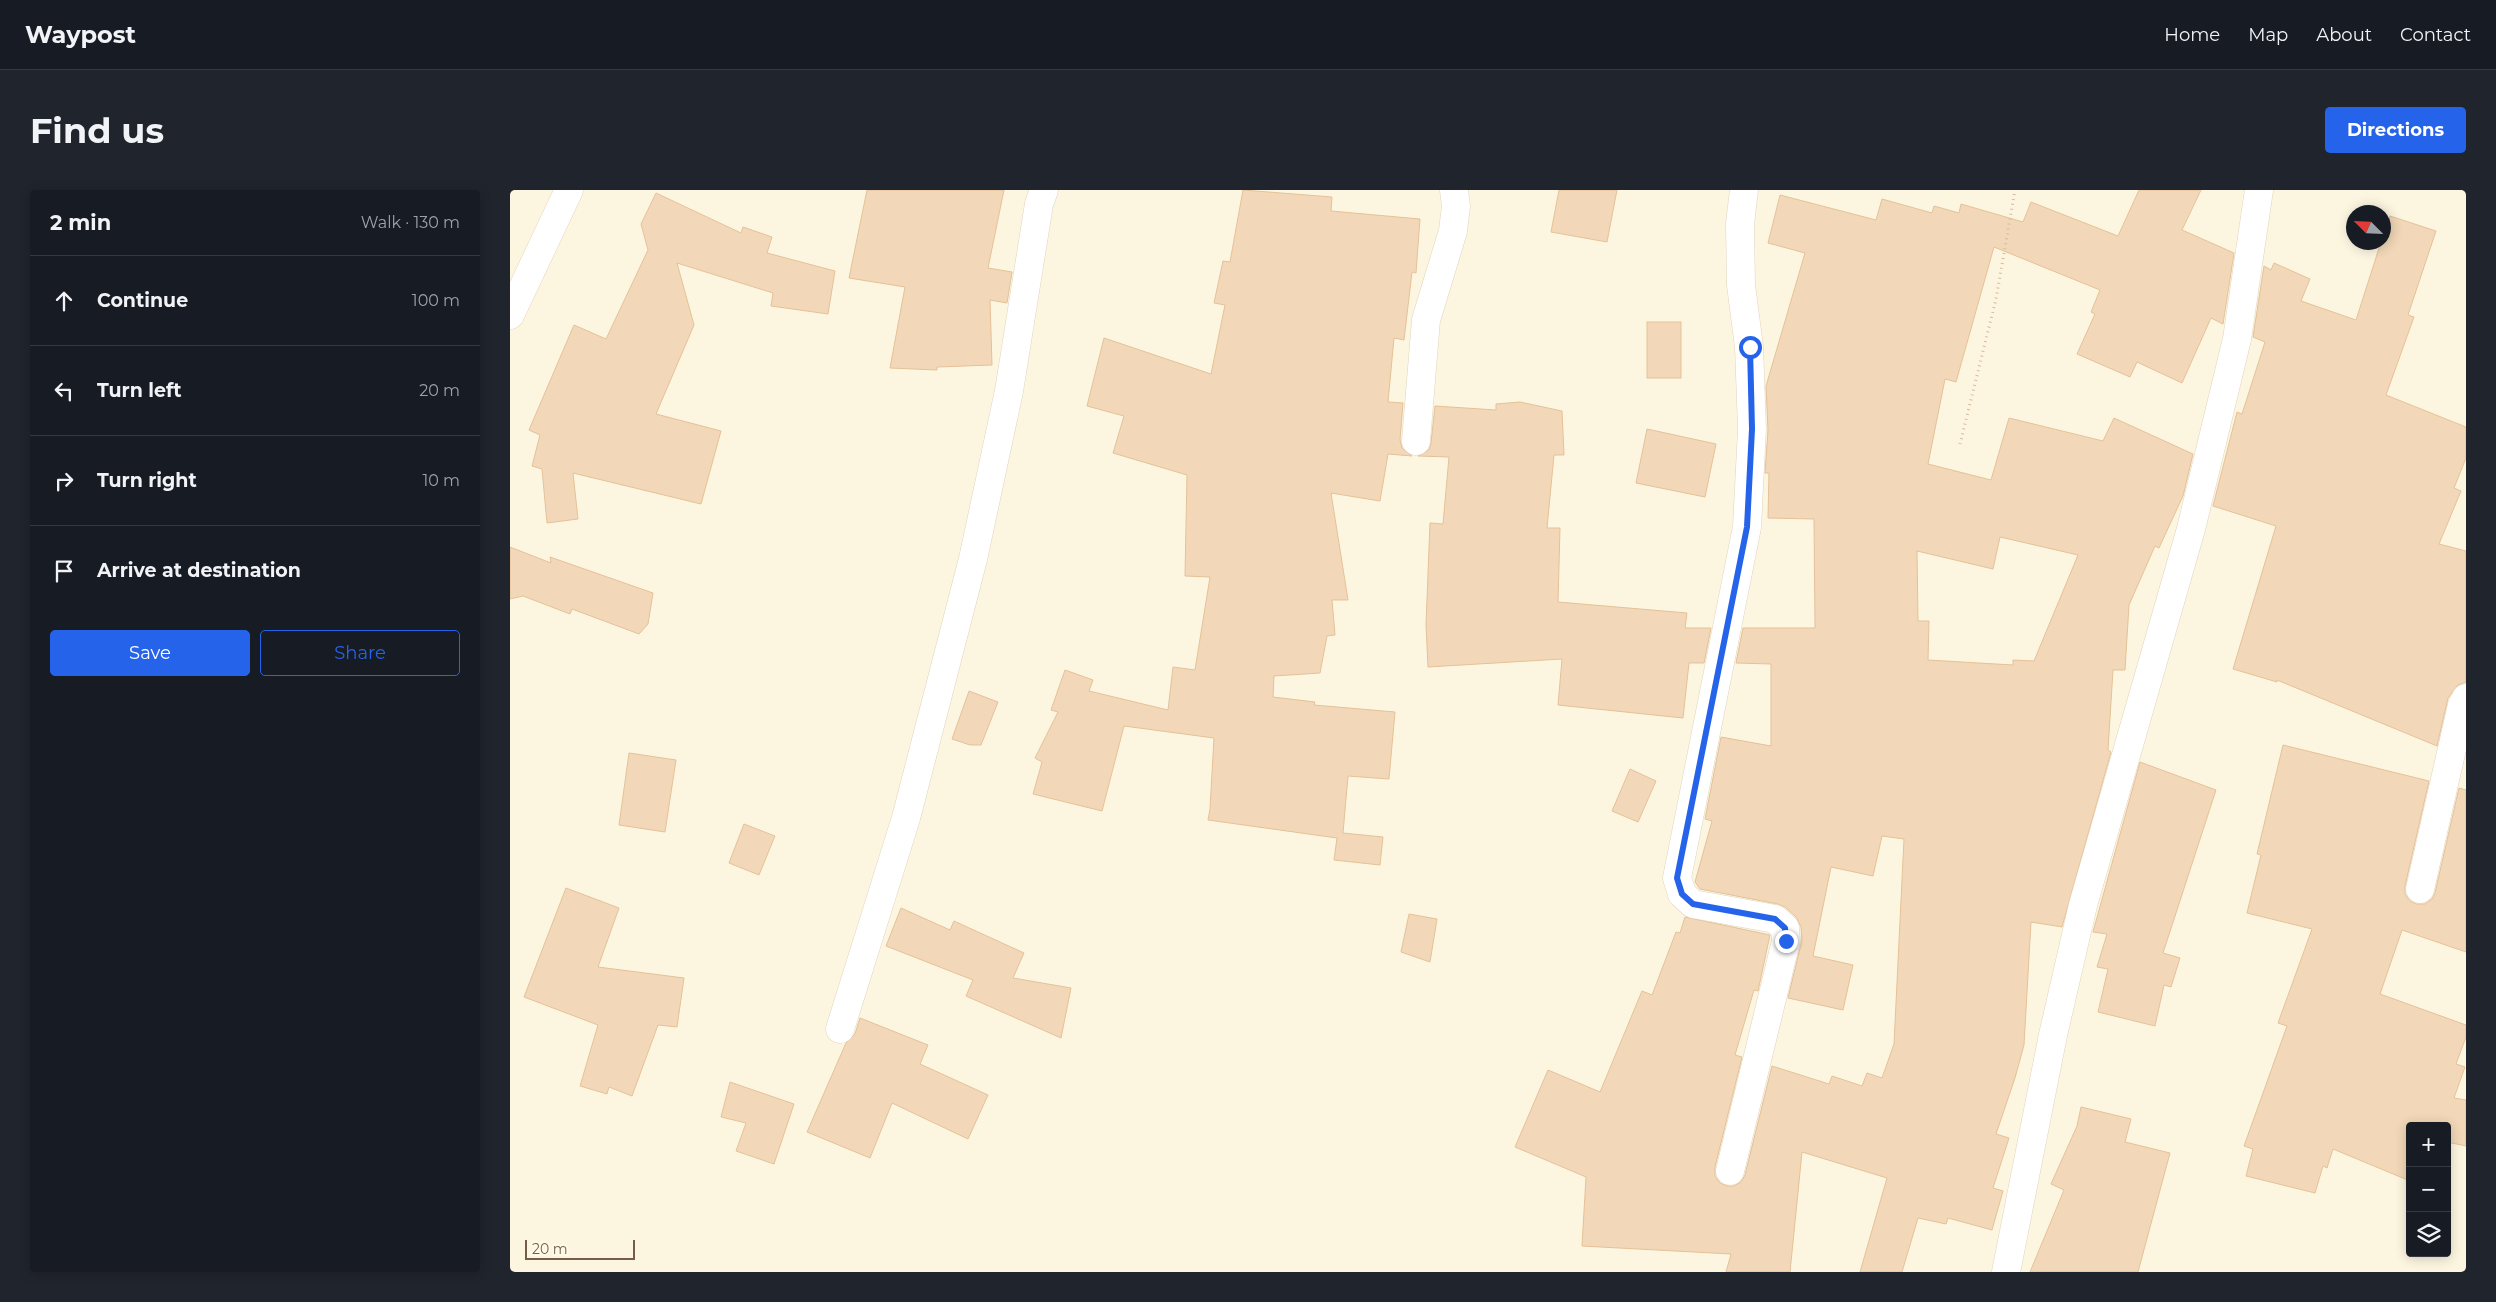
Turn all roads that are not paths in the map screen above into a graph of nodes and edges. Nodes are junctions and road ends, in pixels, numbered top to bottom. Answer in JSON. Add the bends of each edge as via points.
{"nodes":[{"id":1,"x":569,"y":190,"type":"edge"},
{"id":2,"x":1044,"y":190,"type":"edge"},
{"id":3,"x":1454,"y":190,"type":"edge"},
{"id":4,"x":1744,"y":190,"type":"edge"},
{"id":5,"x":2259,"y":190,"type":"edge"},
{"id":6,"x":510,"y":315,"type":"edge"},
{"id":7,"x":1416,"y":441,"type":"dead end"},
{"id":8,"x":2466,"y":698,"type":"edge"},
{"id":9,"x":2420,"y":890,"type":"dead end"},
{"id":10,"x":840,"y":1029,"type":"dead end"},
{"id":11,"x":1730,"y":1172,"type":"dead end"},
{"id":12,"x":2006,"y":1272,"type":"edge"}],
"edges":[{"from":1,"to":6,"type":"street"},
{"from":2,"to":10,"type":"street","via":[[1039,204],[1009,391],[973,559],[906,818]]},
{"from":3,"to":7,"type":"street","via":[[1453,231],[1426,320]]},
{"from":4,"to":11,"type":"street","via":[[1740,224],[1741,285],[1750,347],[1752,429],[1747,527],[1677,878],[1682,894],[1693,904],[1775,919],[1785,928],[1786,941]]},
{"from":5,"to":12,"type":"street","via":[[2237,339],[2191,529],[2084,906],[2053,1034]]},
{"from":8,"to":9,"type":"street"}]}
